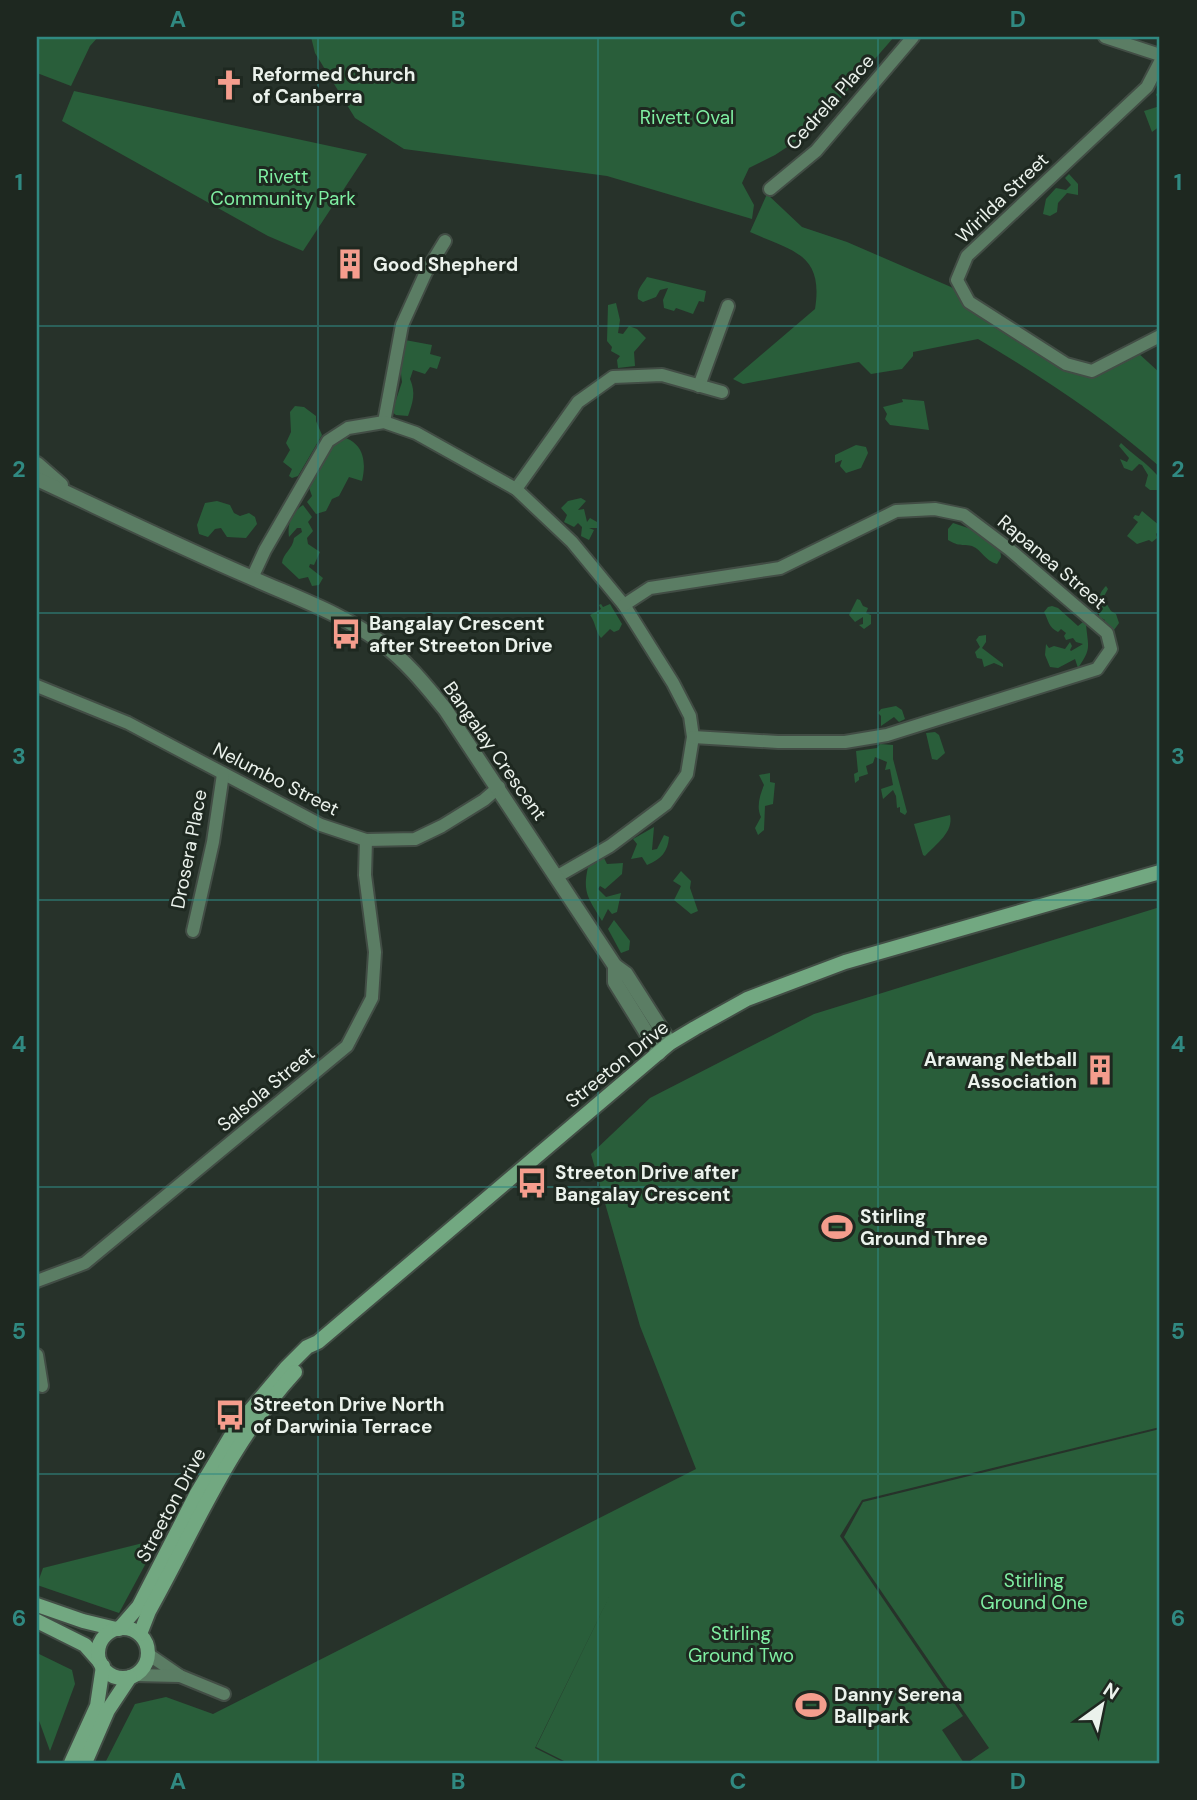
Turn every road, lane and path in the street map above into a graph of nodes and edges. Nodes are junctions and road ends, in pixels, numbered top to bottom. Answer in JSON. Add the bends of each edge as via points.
{"nodes":[{"id":1,"x":914,"y":37,"type":"edge"},
{"id":2,"x":1105,"y":37,"type":"edge"},
{"id":3,"x":1160,"y":55,"type":"edge"},
{"id":4,"x":1160,"y":62,"type":"edge"},
{"id":5,"x":770,"y":189,"type":"dead end"},
{"id":6,"x":445,"y":241,"type":"dead end"},
{"id":7,"x":728,"y":306,"type":"dead end"},
{"id":8,"x":1160,"y":336,"type":"edge"},
{"id":9,"x":699,"y":386,"type":"junction"},
{"id":10,"x":722,"y":392,"type":"dead end"},
{"id":11,"x":384,"y":422,"type":"junction"},
{"id":12,"x":37,"y":464,"type":"edge"},
{"id":13,"x":37,"y":479,"type":"edge"},
{"id":14,"x":516,"y":489,"type":"junction"},
{"id":15,"x":73,"y":496,"type":"junction"},
{"id":16,"x":252,"y":578,"type":"junction"},
{"id":17,"x":624,"y":606,"type":"junction"},
{"id":18,"x":37,"y":686,"type":"edge"},
{"id":19,"x":693,"y":737,"type":"junction"},
{"id":20,"x":223,"y":774,"type":"junction"},
{"id":21,"x":499,"y":787,"type":"junction"},
{"id":22,"x":366,"y":840,"type":"junction"},
{"id":23,"x":1160,"y":872,"type":"edge"},
{"id":24,"x":556,"y":877,"type":"junction"},
{"id":25,"x":193,"y":931,"type":"dead end"},
{"id":26,"x":665,"y":1048,"type":"junction"},
{"id":27,"x":37,"y":1281,"type":"edge"},
{"id":28,"x":318,"y":1342,"type":"junction"},
{"id":29,"x":37,"y":1355,"type":"edge"},
{"id":30,"x":42,"y":1386,"type":"dead end"},
{"id":31,"x":37,"y":1605,"type":"edge"},
{"id":32,"x":37,"y":1621,"type":"edge"},
{"id":33,"x":117,"y":1629,"type":"junction"},
{"id":34,"x":140,"y":1634,"type":"junction"},
{"id":35,"x":148,"y":1654,"type":"junction"},
{"id":36,"x":102,"y":1664,"type":"junction"},
{"id":37,"x":132,"y":1676,"type":"junction"},
{"id":38,"x":180,"y":1676,"type":"junction"},
{"id":39,"x":224,"y":1694,"type":"dead end"},
{"id":40,"x":71,"y":1763,"type":"edge"},
{"id":41,"x":85,"y":1763,"type":"edge"}],
"edges":[{"from":1,"to":5,"type":"street","name":"Cedrela Place","via":[[816,151]]},
{"from":2,"to":3,"type":"street"},
{"from":4,"to":8,"type":"street","name":"Wirilda Street","via":[[1147,87],[967,256],[957,280],[969,302],[1066,364],[1092,371]]},
{"from":6,"to":11,"type":"street","via":[[402,325]]},
{"from":7,"to":9,"type":"street"},
{"from":9,"to":10,"type":"street"},
{"from":9,"to":14,"type":"street","via":[[662,375],[613,377],[578,402]]},
{"from":11,"to":14,"type":"street","via":[[416,433]]},
{"from":11,"to":16,"type":"street","via":[[348,428],[328,441]]},
{"from":12,"to":15,"type":"street","name":"Bangalay Crescent"},
{"from":13,"to":15,"type":"street","name":"Bangalay Crescent"},
{"from":14,"to":17,"type":"street","via":[[572,542]]},
{"from":15,"to":16,"type":"street","name":"Bangalay Crescent"},
{"from":16,"to":21,"type":"street","name":"Bangalay Crescent","via":[[383,643],[445,709]]},
{"from":17,"to":19,"type":"street","via":[[673,683],[690,716]]},
{"from":17,"to":19,"type":"street","name":"Rapanea Street","via":[[650,588],[779,568],[896,511],[935,509],[964,515],[1009,549],[1107,633],[1111,649],[1097,669],[887,735],[845,742]]},
{"from":18,"to":20,"type":"street","name":"Nelumbo Street","via":[[128,723]]},
{"from":19,"to":24,"type":"street","via":[[687,774],[666,804],[610,846]]},
{"from":20,"to":22,"type":"street","name":"Nelumbo Street","via":[[321,825]]},
{"from":20,"to":25,"type":"street","name":"Drosera Place"},
{"from":21,"to":22,"type":"street","name":"Nelumbo Street","via":[[415,839]]},
{"from":21,"to":24,"type":"street","name":"Bangalay Crescent"},
{"from":22,"to":27,"type":"street","name":"Salsola Street","via":[[365,875],[375,952],[372,998],[347,1046],[85,1263]]},
{"from":23,"to":26,"type":"main road","name":"Streeton Drive","via":[[845,962],[747,999]]},
{"from":24,"to":26,"type":"street","name":"Bangalay Crescent","via":[[615,966],[625,974]]},
{"from":26,"to":28,"type":"main road","name":"Streeton Drive"},
{"from":28,"to":33,"type":"main road","name":"Streeton Drive","via":[[307,1347],[271,1385],[229,1437],[139,1606]]},
{"from":28,"to":34,"type":"main road","name":"Streeton Drive","via":[[248,1429]]},
{"from":29,"to":30,"type":"street"},
{"from":31,"to":33,"type":"main road"},
{"from":32,"to":36,"type":"main road","via":[[85,1645]]},
{"from":33,"to":34,"type":"main road"},
{"from":33,"to":36,"type":"main road","via":[[100,1644]]},
{"from":34,"to":35,"type":"main road"},
{"from":35,"to":37,"type":"main road","via":[[145,1666]]},
{"from":35,"to":38,"type":"street"},
{"from":36,"to":37,"type":"main road","via":[[114,1676]]},
{"from":36,"to":40,"type":"main road","via":[[97,1706]]},
{"from":37,"to":38,"type":"street"},
{"from":37,"to":41,"type":"main road","via":[[112,1703]]},
{"from":38,"to":39,"type":"street"}]}
